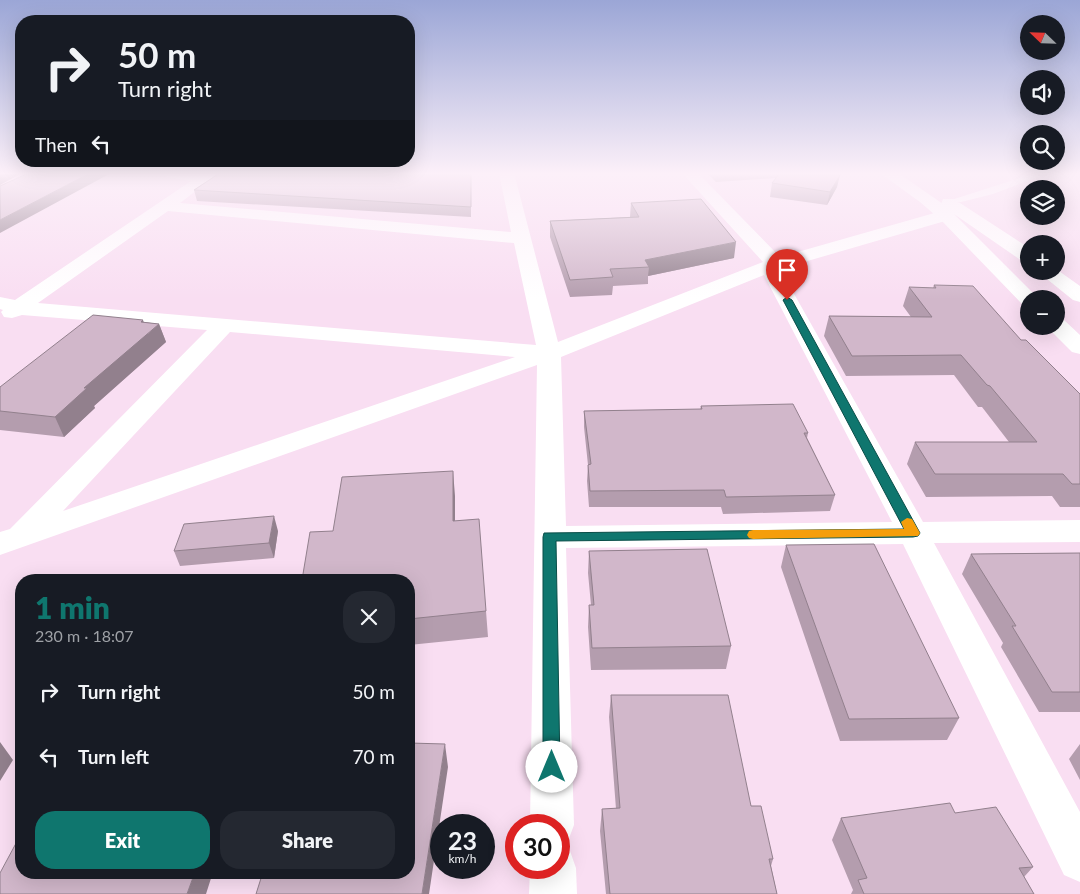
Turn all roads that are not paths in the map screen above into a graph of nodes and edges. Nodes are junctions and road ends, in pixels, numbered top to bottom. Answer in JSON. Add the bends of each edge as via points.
{"nodes":[{"id":1,"x":151,"y":215,"type":"edge"},
{"id":2,"x":262,"y":215,"type":"edge"},
{"id":3,"x":516,"y":215,"type":"edge"},
{"id":4,"x":727,"y":215,"type":"edge"},
{"id":5,"x":930,"y":215,"type":"edge"},
{"id":6,"x":953,"y":215,"type":"edge"},
{"id":7,"x":958,"y":215,"type":"edge"},
{"id":8,"x":522,"y":238,"type":"junction"},
{"id":9,"x":1020,"y":252,"type":"edge"},
{"id":10,"x":772,"y":265,"type":"junction"},
{"id":11,"x":1059,"y":280,"type":"edge"},
{"id":12,"x":1020,"y":292,"type":"edge"},
{"id":13,"x":1080,"y":296,"type":"edge"},
{"id":14,"x":10,"y":306,"type":"edge"},
{"id":15,"x":0,"y":320,"type":"edge"},
{"id":16,"x":225,"y":325,"type":"junction"},
{"id":17,"x":1065,"y":333,"type":"edge"},
{"id":18,"x":1080,"y":347,"type":"edge"},
{"id":19,"x":549,"y":353,"type":"junction"},
{"id":20,"x":1080,"y":531,"type":"edge"},
{"id":21,"x":913,"y":533,"type":"junction"},
{"id":22,"x":549,"y":537,"type":"junction"},
{"id":23,"x":10,"y":540,"type":"edge"},
{"id":24,"x":0,"y":562,"type":"edge"},
{"id":25,"x":552,"y":814,"type":"edge"},
{"id":26,"x":1080,"y":859,"type":"edge"},
{"id":27,"x":553,"y":879,"type":"edge"},
{"id":28,"x":553,"y":894,"type":"edge"}],
"edges":[{"from":1,"to":14,"type":"street"},
{"from":2,"to":8,"type":"street"},
{"from":3,"to":8,"type":"street"},
{"from":4,"to":10,"type":"street"},
{"from":5,"to":10,"type":"street"},
{"from":6,"to":12,"type":"street","via":[[1001,274]]},
{"from":7,"to":9,"type":"street"},
{"from":8,"to":19,"type":"street"},
{"from":10,"to":19,"type":"street"},
{"from":10,"to":21,"type":"street"},
{"from":11,"to":13,"type":"street"},
{"from":14,"to":15,"type":"street"},
{"from":14,"to":16,"type":"street"},
{"from":16,"to":19,"type":"street"},
{"from":16,"to":23,"type":"street"},
{"from":17,"to":18,"type":"street"},
{"from":19,"to":22,"type":"street"},
{"from":19,"to":23,"type":"street"},
{"from":20,"to":21,"type":"street"},
{"from":21,"to":22,"type":"street"},
{"from":21,"to":26,"type":"street"},
{"from":22,"to":25,"type":"street"},
{"from":23,"to":24,"type":"street"},
{"from":27,"to":28,"type":"street"}]}
